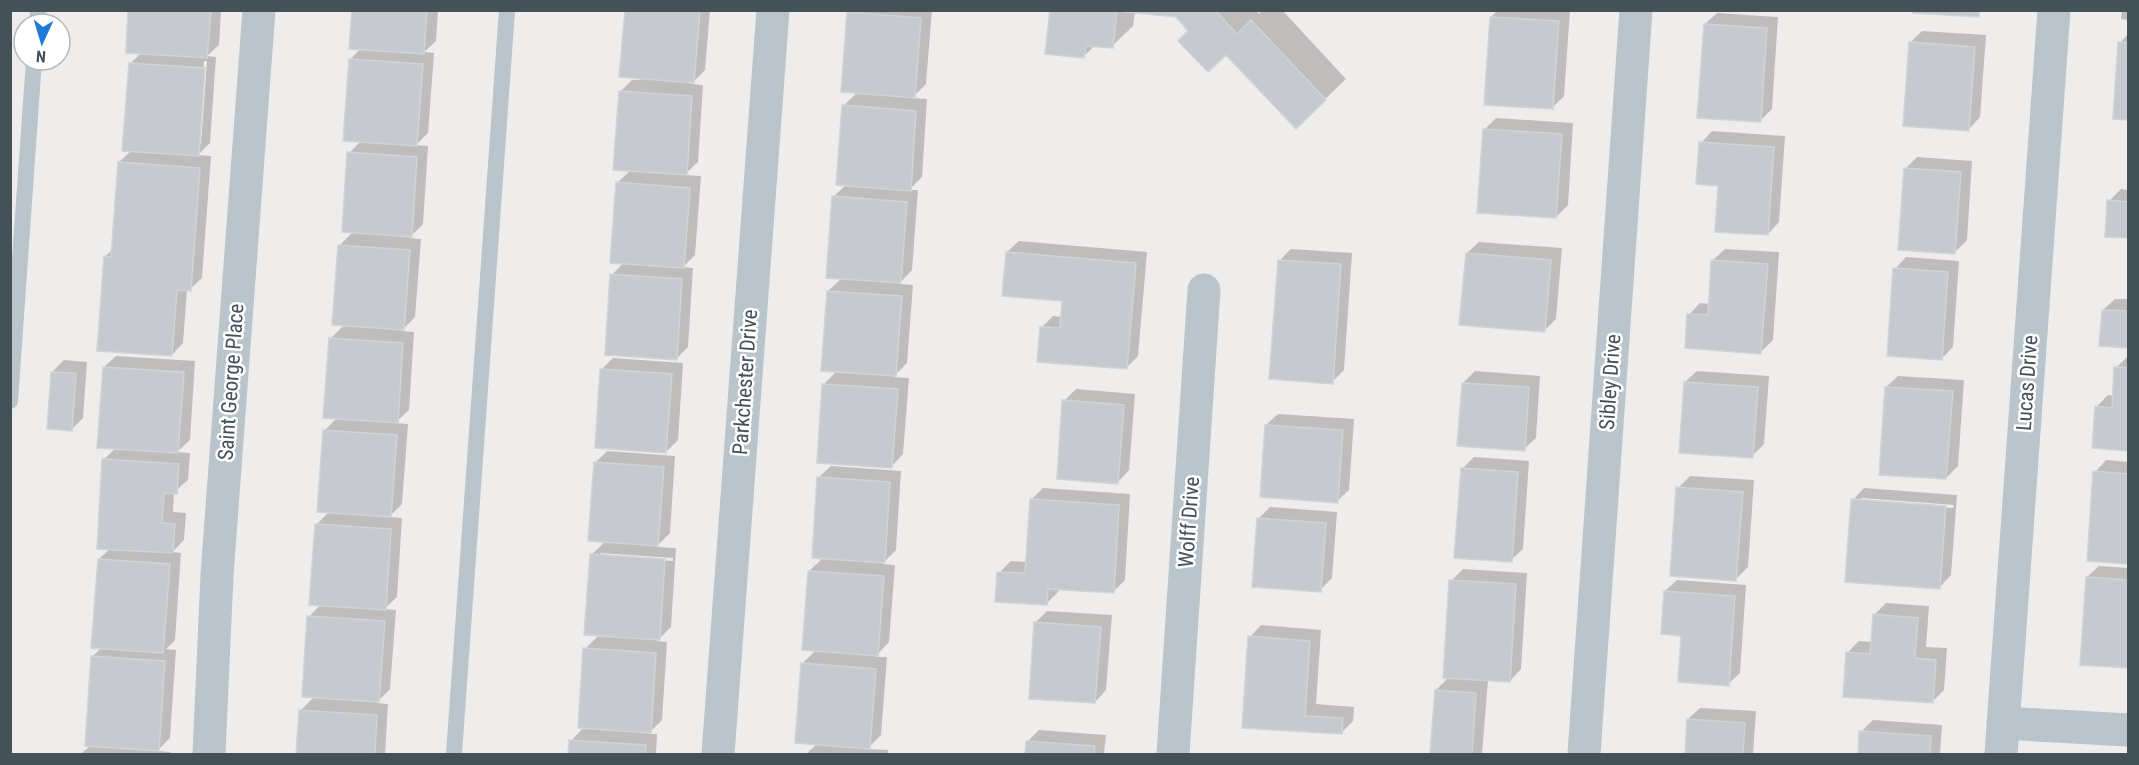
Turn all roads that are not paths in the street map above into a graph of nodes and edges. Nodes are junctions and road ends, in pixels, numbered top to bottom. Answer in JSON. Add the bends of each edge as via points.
{"nodes":[{"id":1,"x":259,"y":10,"type":"edge"},
{"id":2,"x":507,"y":10,"type":"edge"},
{"id":3,"x":773,"y":10,"type":"edge"},
{"id":4,"x":1636,"y":10,"type":"edge"},
{"id":5,"x":2054,"y":10,"type":"edge"},
{"id":6,"x":33,"y":72,"type":"edge"},
{"id":7,"x":1204,"y":290,"type":"dead end"},
{"id":8,"x":10,"y":401,"type":"edge"},
{"id":9,"x":2003,"y":723,"type":"junction"},
{"id":10,"x":2128,"y":730,"type":"edge"},
{"id":11,"x":209,"y":754,"type":"edge"},
{"id":12,"x":454,"y":754,"type":"edge"},
{"id":13,"x":718,"y":754,"type":"edge"},
{"id":14,"x":1173,"y":754,"type":"edge"},
{"id":15,"x":1584,"y":754,"type":"edge"},
{"id":16,"x":2001,"y":754,"type":"edge"}],
"edges":[{"from":1,"to":11,"type":"street","name":"Saint George Place","via":[[217,575]]},
{"from":2,"to":12,"type":"lane"},
{"from":3,"to":13,"type":"street","name":"Parkchester Drive"},
{"from":4,"to":15,"type":"street","name":"Sibley Drive"},
{"from":5,"to":9,"type":"street","name":"Lucas Drive"},
{"from":6,"to":8,"type":"lane"},
{"from":7,"to":14,"type":"street","name":"Wolff Drive"},
{"from":9,"to":10,"type":"street"},
{"from":9,"to":16,"type":"street","name":"Lucas Drive"}]}
